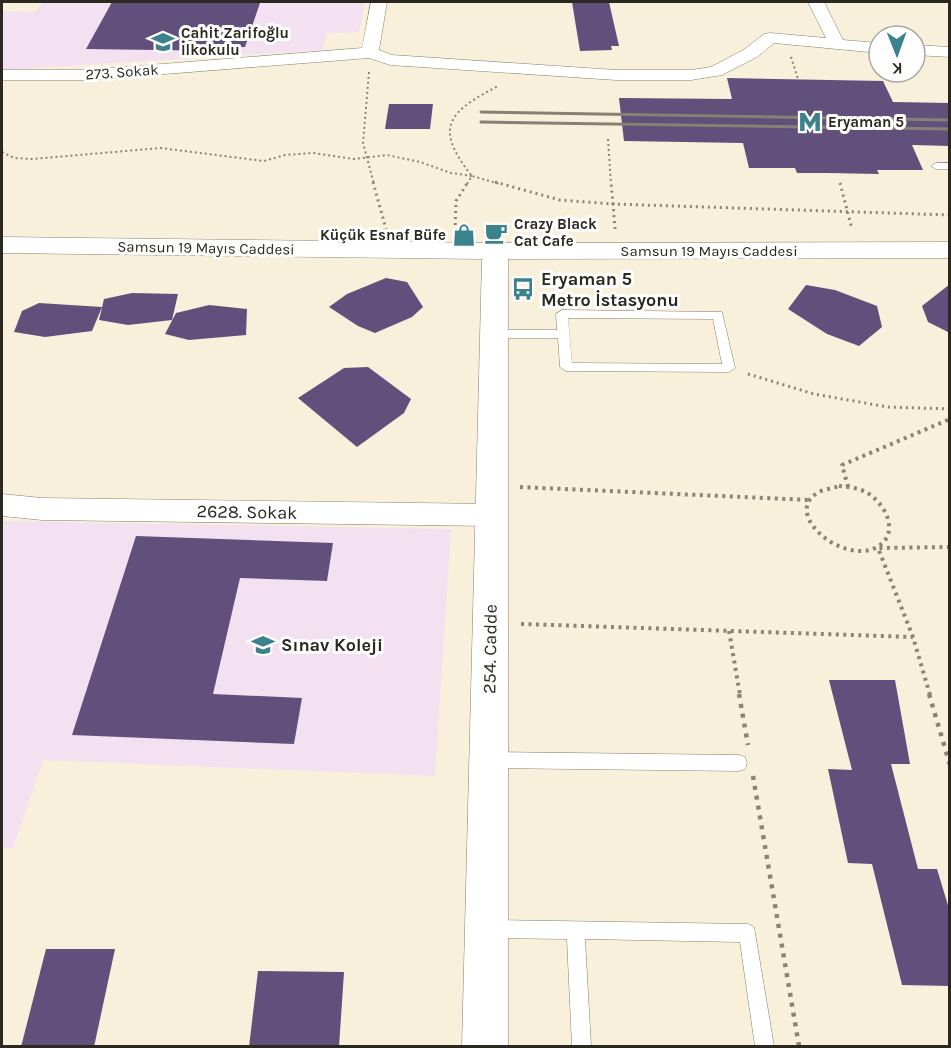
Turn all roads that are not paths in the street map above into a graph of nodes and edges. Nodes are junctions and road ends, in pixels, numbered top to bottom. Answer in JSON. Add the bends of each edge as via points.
{"nodes":[{"id":1,"x":379,"y":2,"type":"edge"},
{"id":2,"x":816,"y":2,"type":"edge"},
{"id":3,"x":838,"y":46,"type":"junction"},
{"id":4,"x":867,"y":47,"type":"edge"},
{"id":5,"x":927,"y":51,"type":"edge"},
{"id":6,"x":950,"y":52,"type":"edge"},
{"id":7,"x":370,"y":53,"type":"junction"},
{"id":8,"x":2,"y":75,"type":"edge"},
{"id":9,"x":936,"y":166,"type":"dead end"},
{"id":10,"x":950,"y":166,"type":"edge"},
{"id":11,"x":2,"y":245,"type":"edge"},
{"id":12,"x":950,"y":250,"type":"edge"},
{"id":13,"x":495,"y":251,"type":"junction"},
{"id":14,"x":494,"y":334,"type":"junction"},
{"id":15,"x":563,"y":334,"type":"junction"},
{"id":16,"x":492,"y":501,"type":"junction"},
{"id":17,"x":2,"y":505,"type":"edge"},
{"id":18,"x":489,"y":760,"type":"junction"},
{"id":19,"x":746,"y":760,"type":"road end"},
{"id":20,"x":486,"y":928,"type":"junction"},
{"id":21,"x":576,"y":931,"type":"junction"},
{"id":22,"x":485,"y":1047,"type":"edge"},
{"id":23,"x":581,"y":1047,"type":"edge"},
{"id":24,"x":765,"y":1047,"type":"edge"}],
"edges":[{"from":1,"to":7,"type":"street"},
{"from":2,"to":3,"type":"street"},
{"from":3,"to":4,"type":"street","name":"273. Sokak"},
{"from":3,"to":7,"type":"street","name":"273. Sokak","via":[[770,38],[716,71],[697,75],[616,75],[390,60]]},
{"from":5,"to":6,"type":"street"},
{"from":7,"to":8,"type":"street","name":"273. Sokak","via":[[81,75]]},
{"from":9,"to":10,"type":"lane"},
{"from":11,"to":13,"type":"street","name":"Samsun 19 Mayıs Caddesi"},
{"from":12,"to":13,"type":"street","name":"Samsun 19 Mayıs Caddesi"},
{"from":13,"to":14,"type":"street","name":"254. Cadde"},
{"from":14,"to":15,"type":"lane"},
{"from":14,"to":16,"type":"street","name":"254. Cadde"},
{"from":15,"to":15,"type":"lane","via":[[562,314],[718,315],[729,368],[566,367]]},
{"from":16,"to":17,"type":"street","name":"2628. Sokak","via":[[42,509]]},
{"from":16,"to":18,"type":"street","name":"254. Cadde"},
{"from":18,"to":19,"type":"lane"},
{"from":18,"to":20,"type":"street","name":"254. Cadde"},
{"from":20,"to":21,"type":"lane"},
{"from":20,"to":22,"type":"street","name":"254. Cadde"},
{"from":21,"to":23,"type":"lane"},
{"from":21,"to":24,"type":"lane","via":[[748,933]]}]}
